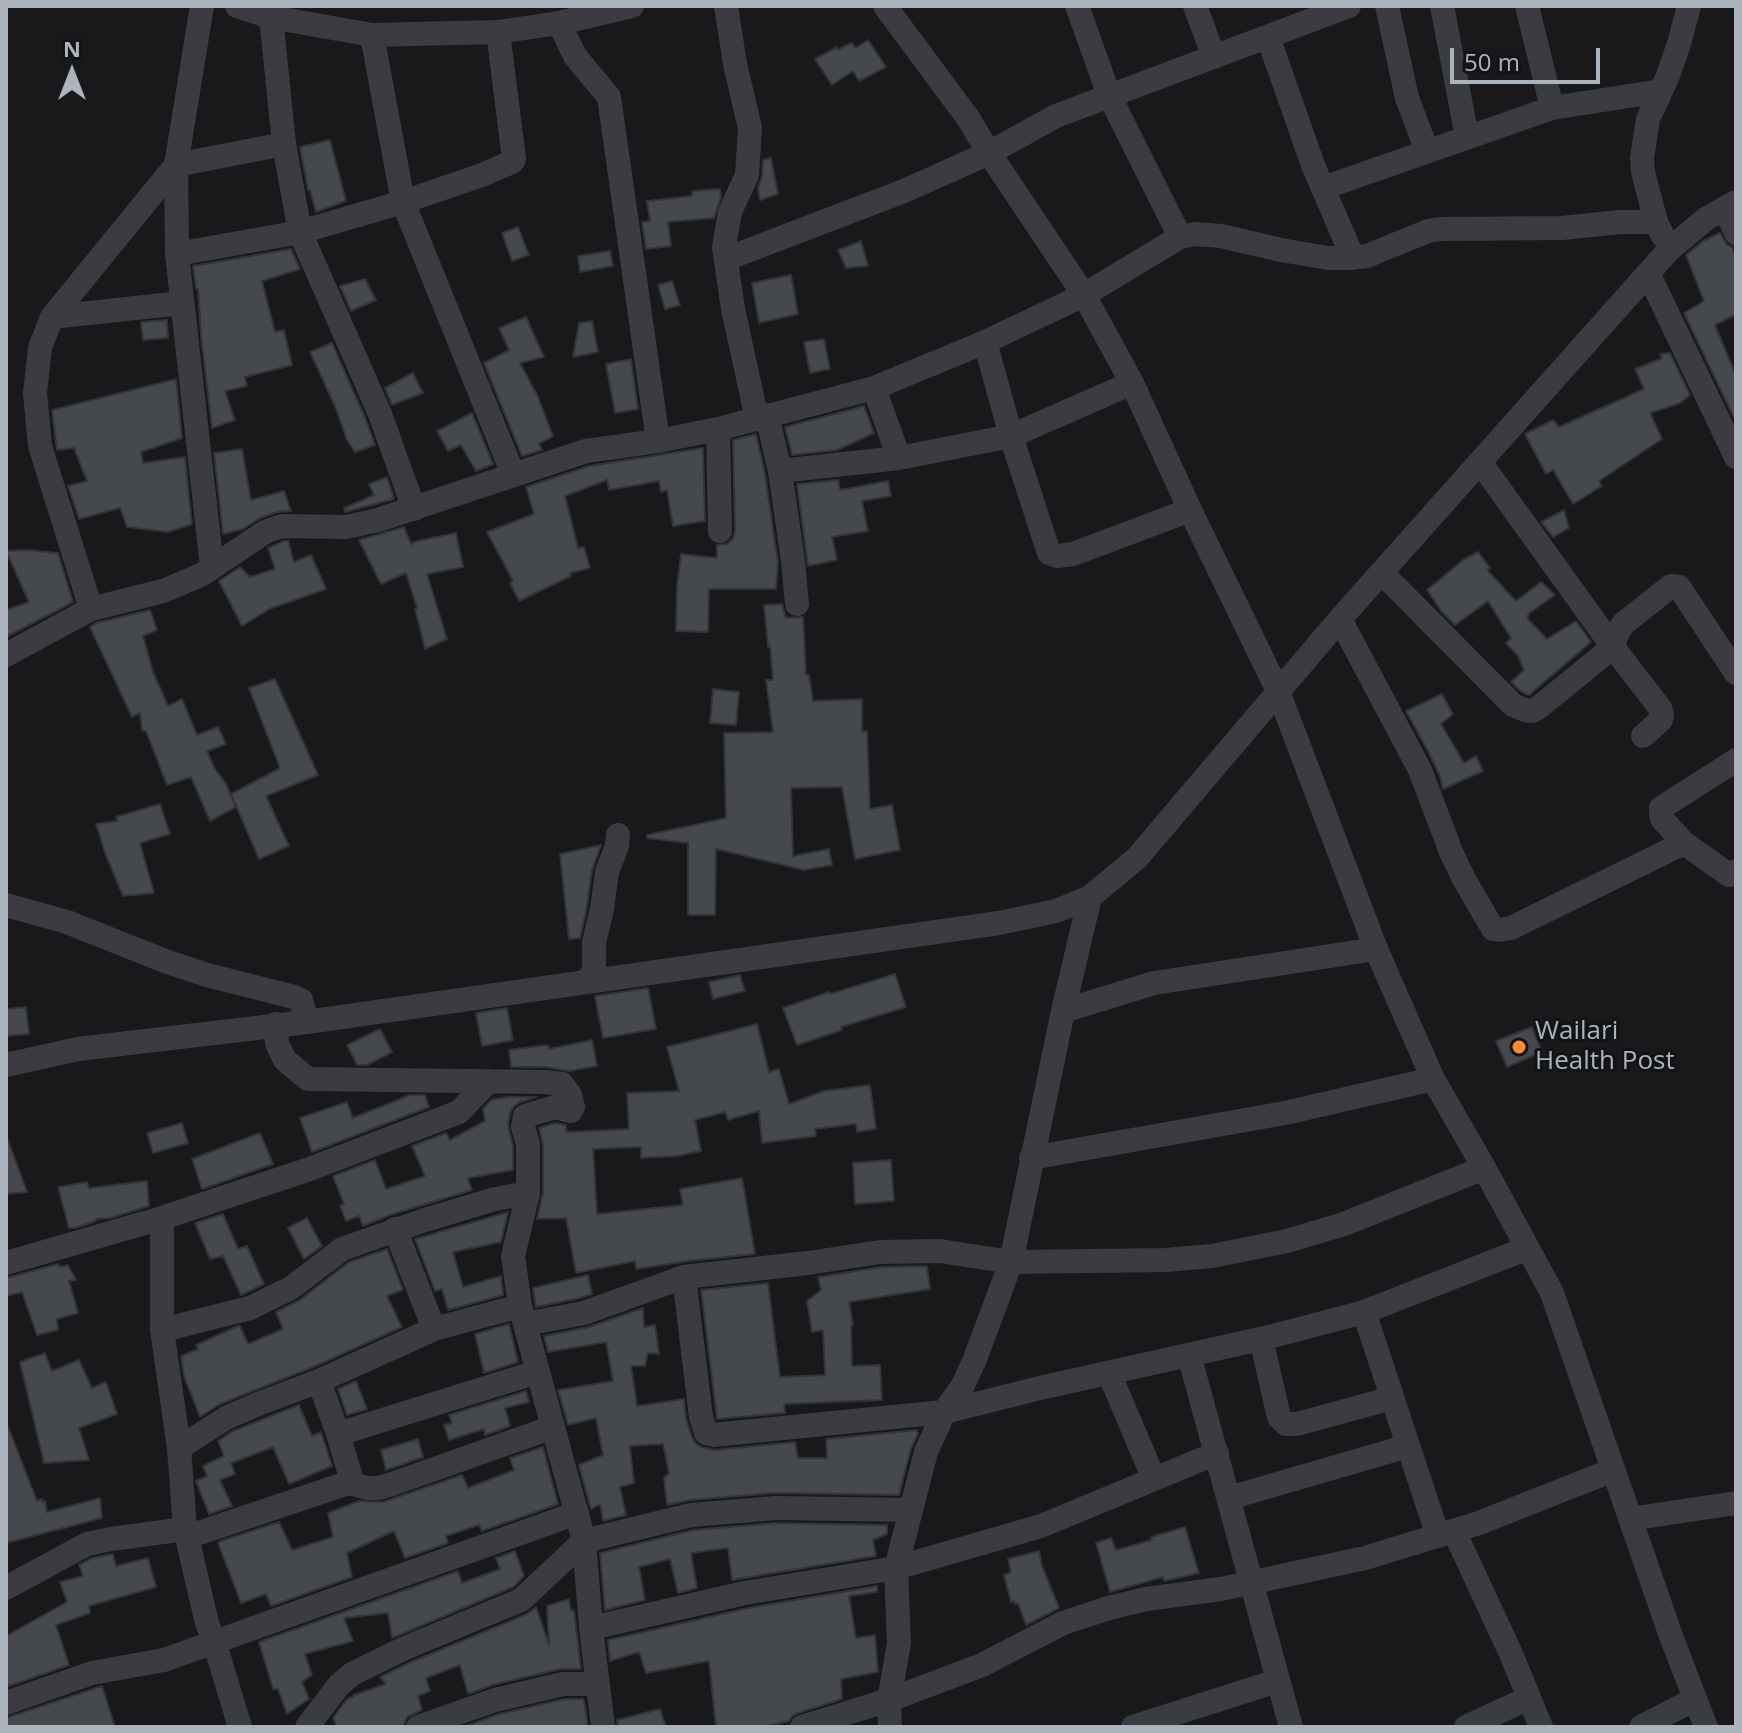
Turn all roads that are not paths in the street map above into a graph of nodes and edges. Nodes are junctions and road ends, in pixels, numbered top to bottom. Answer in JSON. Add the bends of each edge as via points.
{"nodes":[{"id":1,"x":202,"y":6,"type":"edge"},
{"id":2,"x":237,"y":6,"type":"edge"},
{"id":3,"x":632,"y":6,"type":"edge"},
{"id":4,"x":726,"y":6,"type":"edge"},
{"id":5,"x":885,"y":6,"type":"edge"},
{"id":6,"x":1077,"y":6,"type":"edge"},
{"id":7,"x":1195,"y":6,"type":"edge"},
{"id":8,"x":1349,"y":6,"type":"edge"},
{"id":9,"x":1387,"y":6,"type":"edge"},
{"id":10,"x":1442,"y":6,"type":"edge"},
{"id":11,"x":1527,"y":6,"type":"edge"},
{"id":12,"x":1689,"y":6,"type":"edge"},
{"id":13,"x":599,"y":10,"type":"edge"},
{"id":14,"x":271,"y":17,"type":"junction"},
{"id":15,"x":559,"y":23,"type":"junction"},
{"id":16,"x":498,"y":32,"type":"junction"},
{"id":17,"x":372,"y":35,"type":"junction"},
{"id":18,"x":1268,"y":37,"type":"junction"},
{"id":19,"x":1214,"y":57,"type":"junction"},
{"id":20,"x":1661,"y":91,"type":"junction"},
{"id":21,"x":1109,"y":95,"type":"junction"},
{"id":22,"x":1552,"y":108,"type":"junction"},
{"id":23,"x":1467,"y":137,"type":"junction"},
{"id":24,"x":284,"y":144,"type":"junction"},
{"id":25,"x":1427,"y":151,"type":"junction"},
{"id":26,"x":989,"y":153,"type":"junction"},
{"id":27,"x":176,"y":165,"type":"junction"},
{"id":28,"x":1323,"y":188,"type":"junction"},
{"id":29,"x":403,"y":202,"type":"junction"},
{"id":30,"x":1730,"y":205,"type":"edge"},
{"id":31,"x":1656,"y":222,"type":"junction"},
{"id":32,"x":300,"y":232,"type":"junction"},
{"id":33,"x":1736,"y":233,"type":"edge"},
{"id":34,"x":1180,"y":237,"type":"junction"},
{"id":35,"x":1670,"y":249,"type":"junction"},
{"id":36,"x":177,"y":254,"type":"junction"},
{"id":37,"x":1353,"y":258,"type":"junction"},
{"id":38,"x":726,"y":259,"type":"junction"},
{"id":39,"x":1648,"y":273,"type":"junction"},
{"id":40,"x":1084,"y":295,"type":"junction"},
{"id":41,"x":182,"y":303,"type":"junction"},
{"id":42,"x":52,"y":317,"type":"junction"},
{"id":43,"x":985,"y":342,"type":"junction"},
{"id":44,"x":1132,"y":383,"type":"junction"},
{"id":45,"x":874,"y":388,"type":"junction"},
{"id":46,"x":762,"y":417,"type":"junction"},
{"id":47,"x":718,"y":429,"type":"junction"},
{"id":48,"x":1011,"y":436,"type":"junction"},
{"id":49,"x":658,"y":441,"type":"junction"},
{"id":50,"x":1736,"y":457,"type":"edge"},
{"id":51,"x":899,"y":458,"type":"junction"},
{"id":52,"x":1480,"y":462,"type":"junction"},
{"id":53,"x":780,"y":471,"type":"junction"},
{"id":54,"x":513,"y":474,"type":"junction"},
{"id":55,"x":414,"y":509,"type":"junction"},
{"id":56,"x":1190,"y":510,"type":"junction"},
{"id":57,"x":720,"y":531,"type":"dead end"},
{"id":58,"x":212,"y":567,"type":"junction"},
{"id":59,"x":1382,"y":573,"type":"junction"},
{"id":60,"x":797,"y":604,"type":"dead end"},
{"id":61,"x":91,"y":609,"type":"junction"},
{"id":62,"x":1340,"y":619,"type":"junction"},
{"id":63,"x":1613,"y":647,"type":"junction"},
{"id":64,"x":6,"y":655,"type":"edge"},
{"id":65,"x":1736,"y":673,"type":"edge"},
{"id":66,"x":1278,"y":691,"type":"junction"},
{"id":67,"x":1643,"y":736,"type":"dead end"},
{"id":68,"x":1736,"y":760,"type":"edge"},
{"id":69,"x":618,"y":835,"type":"dead end"},
{"id":70,"x":1684,"y":843,"type":"junction"},
{"id":71,"x":1734,"y":877,"type":"edge"},
{"id":72,"x":1090,"y":897,"type":"junction"},
{"id":73,"x":6,"y":905,"type":"edge"},
{"id":74,"x":1376,"y":949,"type":"junction"},
{"id":75,"x":586,"y":982,"type":"junction"},
{"id":76,"x":1063,"y":1011,"type":"junction"},
{"id":77,"x":307,"y":1022,"type":"junction"},
{"id":78,"x":276,"y":1024,"type":"junction"},
{"id":79,"x":6,"y":1065,"type":"edge"},
{"id":80,"x":1433,"y":1079,"type":"junction"},
{"id":81,"x":489,"y":1081,"type":"junction"},
{"id":82,"x":1031,"y":1158,"type":"junction"},
{"id":83,"x":1484,"y":1168,"type":"junction"},
{"id":84,"x":528,"y":1193,"type":"junction"},
{"id":85,"x":162,"y":1218,"type":"junction"},
{"id":86,"x":395,"y":1229,"type":"junction"},
{"id":87,"x":1528,"y":1248,"type":"junction"},
{"id":88,"x":1011,"y":1262,"type":"junction"},
{"id":89,"x":6,"y":1263,"type":"edge"},
{"id":90,"x":684,"y":1277,"type":"junction"},
{"id":91,"x":1364,"y":1312,"type":"junction"},
{"id":92,"x":522,"y":1315,"type":"junction"},
{"id":93,"x":434,"y":1329,"type":"junction"},
{"id":94,"x":162,"y":1330,"type":"junction"},
{"id":95,"x":1261,"y":1339,"type":"junction"},
{"id":96,"x":1189,"y":1355,"type":"junction"},
{"id":97,"x":537,"y":1372,"type":"junction"},
{"id":98,"x":1109,"y":1373,"type":"junction"},
{"id":99,"x":319,"y":1381,"type":"junction"},
{"id":100,"x":1392,"y":1398,"type":"junction"},
{"id":101,"x":944,"y":1412,"type":"junction"},
{"id":102,"x":553,"y":1427,"type":"junction"},
{"id":103,"x":338,"y":1434,"type":"junction"},
{"id":104,"x":1408,"y":1446,"type":"junction"},
{"id":105,"x":179,"y":1448,"type":"junction"},
{"id":106,"x":1217,"y":1453,"type":"junction"},
{"id":107,"x":1613,"y":1470,"type":"junction"},
{"id":108,"x":1154,"y":1479,"type":"junction"},
{"id":109,"x":353,"y":1484,"type":"junction"},
{"id":110,"x":1229,"y":1498,"type":"junction"},
{"id":111,"x":1736,"y":1503,"type":"edge"},
{"id":112,"x":911,"y":1510,"type":"junction"},
{"id":113,"x":577,"y":1513,"type":"junction"},
{"id":114,"x":1630,"y":1519,"type":"junction"},
{"id":115,"x":186,"y":1533,"type":"junction"},
{"id":116,"x":1446,"y":1534,"type":"junction"},
{"id":117,"x":584,"y":1541,"type":"junction"},
{"id":118,"x":896,"y":1568,"type":"junction"},
{"id":119,"x":1252,"y":1582,"type":"junction"},
{"id":120,"x":6,"y":1588,"type":"edge"},
{"id":121,"x":591,"y":1628,"type":"junction"},
{"id":122,"x":214,"y":1641,"type":"junction"},
{"id":123,"x":1277,"y":1681,"type":"junction"},
{"id":124,"x":598,"y":1684,"type":"junction"},
{"id":125,"x":1529,"y":1698,"type":"junction"},
{"id":126,"x":1695,"y":1699,"type":"junction"},
{"id":127,"x":889,"y":1700,"type":"junction"},
{"id":128,"x":6,"y":1703,"type":"edge"},
{"id":129,"x":240,"y":1727,"type":"edge"},
{"id":130,"x":307,"y":1727,"type":"edge"},
{"id":131,"x":418,"y":1727,"type":"edge"},
{"id":132,"x":603,"y":1727,"type":"edge"},
{"id":133,"x":802,"y":1727,"type":"edge"},
{"id":134,"x":890,"y":1727,"type":"edge"},
{"id":135,"x":1133,"y":1727,"type":"edge"},
{"id":136,"x":1291,"y":1727,"type":"edge"},
{"id":137,"x":1466,"y":1727,"type":"edge"},
{"id":138,"x":1541,"y":1727,"type":"edge"},
{"id":139,"x":1641,"y":1727,"type":"edge"},
{"id":140,"x":1706,"y":1727,"type":"edge"}],
"edges":[{"from":1,"to":27,"type":"street"},
{"from":2,"to":14,"type":"street"},
{"from":3,"to":13,"type":"street"},
{"from":4,"to":38,"type":"street","via":[[750,128],[747,175],[730,212]]},
{"from":5,"to":26,"type":"street"},
{"from":6,"to":21,"type":"street"},
{"from":7,"to":19,"type":"street"},
{"from":8,"to":18,"type":"street"},
{"from":9,"to":25,"type":"street","via":[[1407,98]]},
{"from":10,"to":23,"type":"street"},
{"from":11,"to":22,"type":"street"},
{"from":12,"to":20,"type":"street"},
{"from":13,"to":15,"type":"street"},
{"from":14,"to":17,"type":"street"},
{"from":14,"to":24,"type":"street"},
{"from":15,"to":16,"type":"street"},
{"from":15,"to":49,"type":"street","via":[[575,56],[609,97]]},
{"from":16,"to":17,"type":"street"},
{"from":16,"to":29,"type":"street","via":[[514,159]]},
{"from":17,"to":29,"type":"street"},
{"from":18,"to":19,"type":"street"},
{"from":18,"to":28,"type":"street"},
{"from":19,"to":21,"type":"street"},
{"from":20,"to":22,"type":"street"},
{"from":20,"to":31,"type":"street","via":[[1648,119],[1642,158]]},
{"from":21,"to":26,"type":"street","via":[[1056,116]]},
{"from":21,"to":34,"type":"street"},
{"from":22,"to":23,"type":"street"},
{"from":23,"to":25,"type":"street"},
{"from":24,"to":27,"type":"street"},
{"from":24,"to":32,"type":"street"},
{"from":25,"to":28,"type":"street"},
{"from":26,"to":38,"type":"street"},
{"from":26,"to":40,"type":"street"},
{"from":27,"to":36,"type":"street"},
{"from":27,"to":42,"type":"street"},
{"from":28,"to":37,"type":"street"},
{"from":29,"to":32,"type":"street"},
{"from":29,"to":54,"type":"street"},
{"from":30,"to":33,"type":"street"},
{"from":30,"to":35,"type":"street"},
{"from":31,"to":35,"type":"street"},
{"from":31,"to":37,"type":"street","via":[[1440,229]]},
{"from":32,"to":36,"type":"street"},
{"from":32,"to":55,"type":"street","via":[[380,414]]},
{"from":34,"to":37,"type":"street","via":[[1221,236],[1297,253]]},
{"from":34,"to":40,"type":"street"},
{"from":35,"to":39,"type":"street"},
{"from":36,"to":41,"type":"street"},
{"from":38,"to":46,"type":"street","via":[[733,309]]},
{"from":39,"to":50,"type":"street"},
{"from":39,"to":52,"type":"street"},
{"from":40,"to":43,"type":"street"},
{"from":40,"to":44,"type":"street"},
{"from":41,"to":42,"type":"street"},
{"from":41,"to":58,"type":"street"},
{"from":42,"to":61,"type":"street","via":[[40,348],[35,393],[40,446]]},
{"from":43,"to":45,"type":"street"},
{"from":43,"to":48,"type":"street"},
{"from":44,"to":48,"type":"street"},
{"from":44,"to":56,"type":"street"},
{"from":45,"to":46,"type":"street"},
{"from":45,"to":51,"type":"street"},
{"from":46,"to":47,"type":"street"},
{"from":46,"to":53,"type":"street"},
{"from":47,"to":49,"type":"street"},
{"from":47,"to":57,"type":"street"},
{"from":48,"to":51,"type":"street"},
{"from":48,"to":56,"type":"street","via":[[1049,553],[1073,554]]},
{"from":49,"to":54,"type":"street","via":[[586,451]]},
{"from":51,"to":53,"type":"street"},
{"from":52,"to":59,"type":"street"},
{"from":52,"to":63,"type":"street"},
{"from":53,"to":60,"type":"street"},
{"from":54,"to":55,"type":"street"},
{"from":55,"to":58,"type":"street","via":[[346,527],[282,526]]},
{"from":56,"to":66,"type":"street"},
{"from":58,"to":61,"type":"street","via":[[163,591]]},
{"from":59,"to":62,"type":"street"},
{"from":59,"to":63,"type":"street","via":[[1513,705],[1525,710],[1538,708]]},
{"from":61,"to":64,"type":"street"},
{"from":62,"to":66,"type":"street"},
{"from":62,"to":70,"type":"street","via":[[1420,770],[1451,852],[1493,929],[1511,928]]},
{"from":63,"to":65,"type":"street","via":[[1623,624],[1677,586]]},
{"from":63,"to":67,"type":"street","via":[[1660,708],[1661,720]]},
{"from":66,"to":72,"type":"street","via":[[1137,858]]},
{"from":66,"to":74,"type":"street"},
{"from":68,"to":70,"type":"street","via":[[1661,808],[1662,819]]},
{"from":69,"to":75,"type":"street","via":[[594,943],[594,971]]},
{"from":70,"to":71,"type":"street"},
{"from":72,"to":75,"type":"street","via":[[1056,911],[999,923]]},
{"from":72,"to":76,"type":"street"},
{"from":73,"to":77,"type":"street","via":[[67,922],[207,975],[294,997],[301,1000]]},
{"from":74,"to":76,"type":"street","via":[[1154,983]]},
{"from":74,"to":80,"type":"street"},
{"from":75,"to":77,"type":"street"},
{"from":76,"to":82,"type":"street"},
{"from":77,"to":78,"type":"street"},
{"from":78,"to":79,"type":"street","via":[[78,1049]]},
{"from":78,"to":81,"type":"street","via":[[285,1060],[308,1079]]},
{"from":80,"to":82,"type":"street","via":[[1285,1113]]},
{"from":80,"to":83,"type":"street"},
{"from":81,"to":84,"type":"street","via":[[562,1084],[570,1095],[571,1111],[555,1107],[525,1116]]},
{"from":81,"to":85,"type":"street","via":[[459,1112]]},
{"from":82,"to":88,"type":"street"},
{"from":83,"to":87,"type":"street"},
{"from":83,"to":88,"type":"street","via":[[1344,1224],[1212,1256]]},
{"from":84,"to":86,"type":"street"},
{"from":84,"to":92,"type":"street","via":[[513,1256]]},
{"from":85,"to":89,"type":"street"},
{"from":85,"to":94,"type":"street"},
{"from":86,"to":93,"type":"street"},
{"from":86,"to":94,"type":"street","via":[[342,1249],[291,1288],[250,1308]]},
{"from":87,"to":91,"type":"street"},
{"from":87,"to":107,"type":"street","via":[[1552,1293]]},
{"from":88,"to":90,"type":"street","via":[[906,1250]]},
{"from":88,"to":101,"type":"street","via":[[975,1359]]},
{"from":90,"to":92,"type":"street","via":[[584,1313]]},
{"from":90,"to":101,"type":"street","via":[[706,1433]]},
{"from":91,"to":95,"type":"street"},
{"from":91,"to":100,"type":"street"},
{"from":92,"to":93,"type":"street"},
{"from":92,"to":97,"type":"street"},
{"from":93,"to":99,"type":"street"},
{"from":94,"to":105,"type":"street"},
{"from":95,"to":96,"type":"street"},
{"from":95,"to":100,"type":"street","via":[[1279,1417],[1286,1424]]},
{"from":96,"to":98,"type":"street"},
{"from":96,"to":106,"type":"street"},
{"from":97,"to":102,"type":"street"},
{"from":97,"to":103,"type":"street"},
{"from":98,"to":101,"type":"street"},
{"from":98,"to":108,"type":"street"},
{"from":99,"to":103,"type":"street"},
{"from":99,"to":105,"type":"street","via":[[226,1418]]},
{"from":100,"to":104,"type":"street"},
{"from":101,"to":112,"type":"street","via":[[926,1452]]},
{"from":102,"to":109,"type":"street","via":[[379,1488]]},
{"from":102,"to":113,"type":"street"},
{"from":103,"to":109,"type":"street"},
{"from":104,"to":110,"type":"street"},
{"from":104,"to":116,"type":"street"},
{"from":105,"to":115,"type":"street"},
{"from":106,"to":108,"type":"street"},
{"from":106,"to":110,"type":"street"},
{"from":107,"to":114,"type":"street"},
{"from":107,"to":116,"type":"street"},
{"from":108,"to":118,"type":"street","via":[[1041,1526]]},
{"from":109,"to":115,"type":"street"},
{"from":110,"to":119,"type":"street"},
{"from":111,"to":114,"type":"street"},
{"from":112,"to":117,"type":"street","via":[[776,1508],[691,1515]]},
{"from":112,"to":118,"type":"street"},
{"from":113,"to":117,"type":"street"},
{"from":113,"to":122,"type":"street"},
{"from":114,"to":126,"type":"street"},
{"from":115,"to":120,"type":"street","via":[[87,1544]]},
{"from":115,"to":122,"type":"street"},
{"from":116,"to":119,"type":"street"},
{"from":116,"to":125,"type":"street"},
{"from":117,"to":121,"type":"street"},
{"from":117,"to":130,"type":"street","via":[[521,1600],[352,1674]]},
{"from":118,"to":121,"type":"street","via":[[745,1593]]},
{"from":118,"to":127,"type":"street","via":[[899,1643]]},
{"from":119,"to":123,"type":"street"},
{"from":119,"to":127,"type":"street","via":[[1109,1608]]},
{"from":121,"to":124,"type":"street"},
{"from":122,"to":128,"type":"street","via":[[164,1660],[92,1673]]},
{"from":122,"to":129,"type":"street"},
{"from":123,"to":135,"type":"street"},
{"from":123,"to":136,"type":"street"},
{"from":124,"to":131,"type":"street","via":[[563,1684],[495,1700]]},
{"from":124,"to":132,"type":"street"},
{"from":125,"to":137,"type":"street"},
{"from":125,"to":138,"type":"street"},
{"from":126,"to":139,"type":"street"},
{"from":126,"to":140,"type":"street"},
{"from":127,"to":133,"type":"street"},
{"from":127,"to":134,"type":"street"}]}
